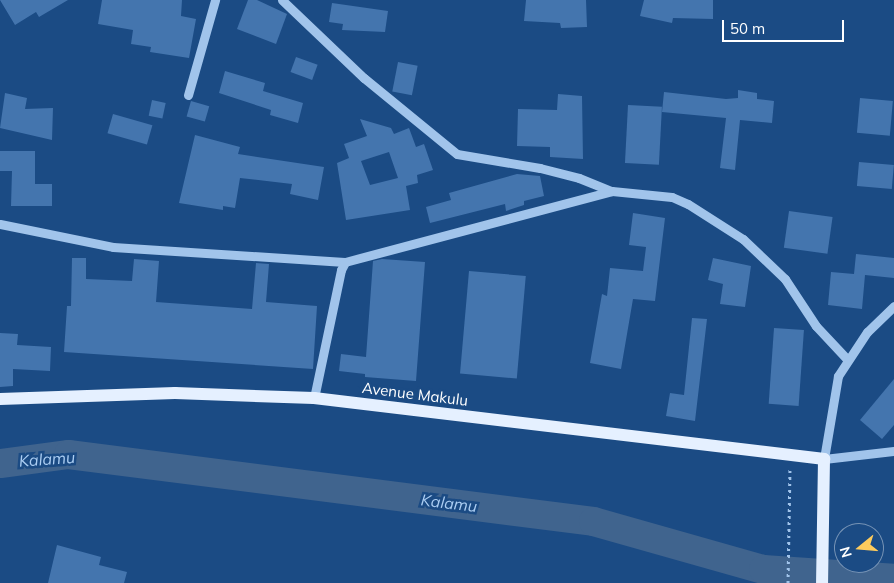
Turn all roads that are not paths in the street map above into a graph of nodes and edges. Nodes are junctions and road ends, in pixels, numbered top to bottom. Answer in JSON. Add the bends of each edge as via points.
{"nodes":[{"id":1,"x":215,"y":0,"type":"edge"},
{"id":2,"x":282,"y":0,"type":"edge"},
{"id":3,"x":188,"y":95,"type":"dead end"},
{"id":4,"x":612,"y":192,"type":"junction"},
{"id":5,"x":0,"y":224,"type":"edge"},
{"id":6,"x":345,"y":262,"type":"junction"},
{"id":7,"x":894,"y":306,"type":"edge"},
{"id":8,"x":847,"y":359,"type":"junction"},
{"id":9,"x":314,"y":398,"type":"junction"},
{"id":10,"x":0,"y":399,"type":"edge"},
{"id":11,"x":894,"y":451,"type":"edge"},
{"id":12,"x":824,"y":459,"type":"junction"},
{"id":13,"x":822,"y":583,"type":"edge"}],
"edges":[{"from":1,"to":3,"type":"street"},
{"from":2,"to":4,"type":"street","via":[[364,78],[457,154],[548,170],[579,178]]},
{"from":4,"to":6,"type":"street"},
{"from":4,"to":8,"type":"street","via":[[672,198],[688,204],[743,239],[785,279],[816,326]]},
{"from":5,"to":6,"type":"street","via":[[113,247]]},
{"from":6,"to":9,"type":"street"},
{"from":7,"to":8,"type":"street","via":[[867,332]]},
{"from":8,"to":12,"type":"street","via":[[832,399]]},
{"from":9,"to":10,"type":"main road","name":"Avenue Makulu","via":[[175,393]]},
{"from":9,"to":12,"type":"main road","name":"Avenue Makulu"},
{"from":11,"to":12,"type":"street"},
{"from":12,"to":13,"type":"main road"}]}
